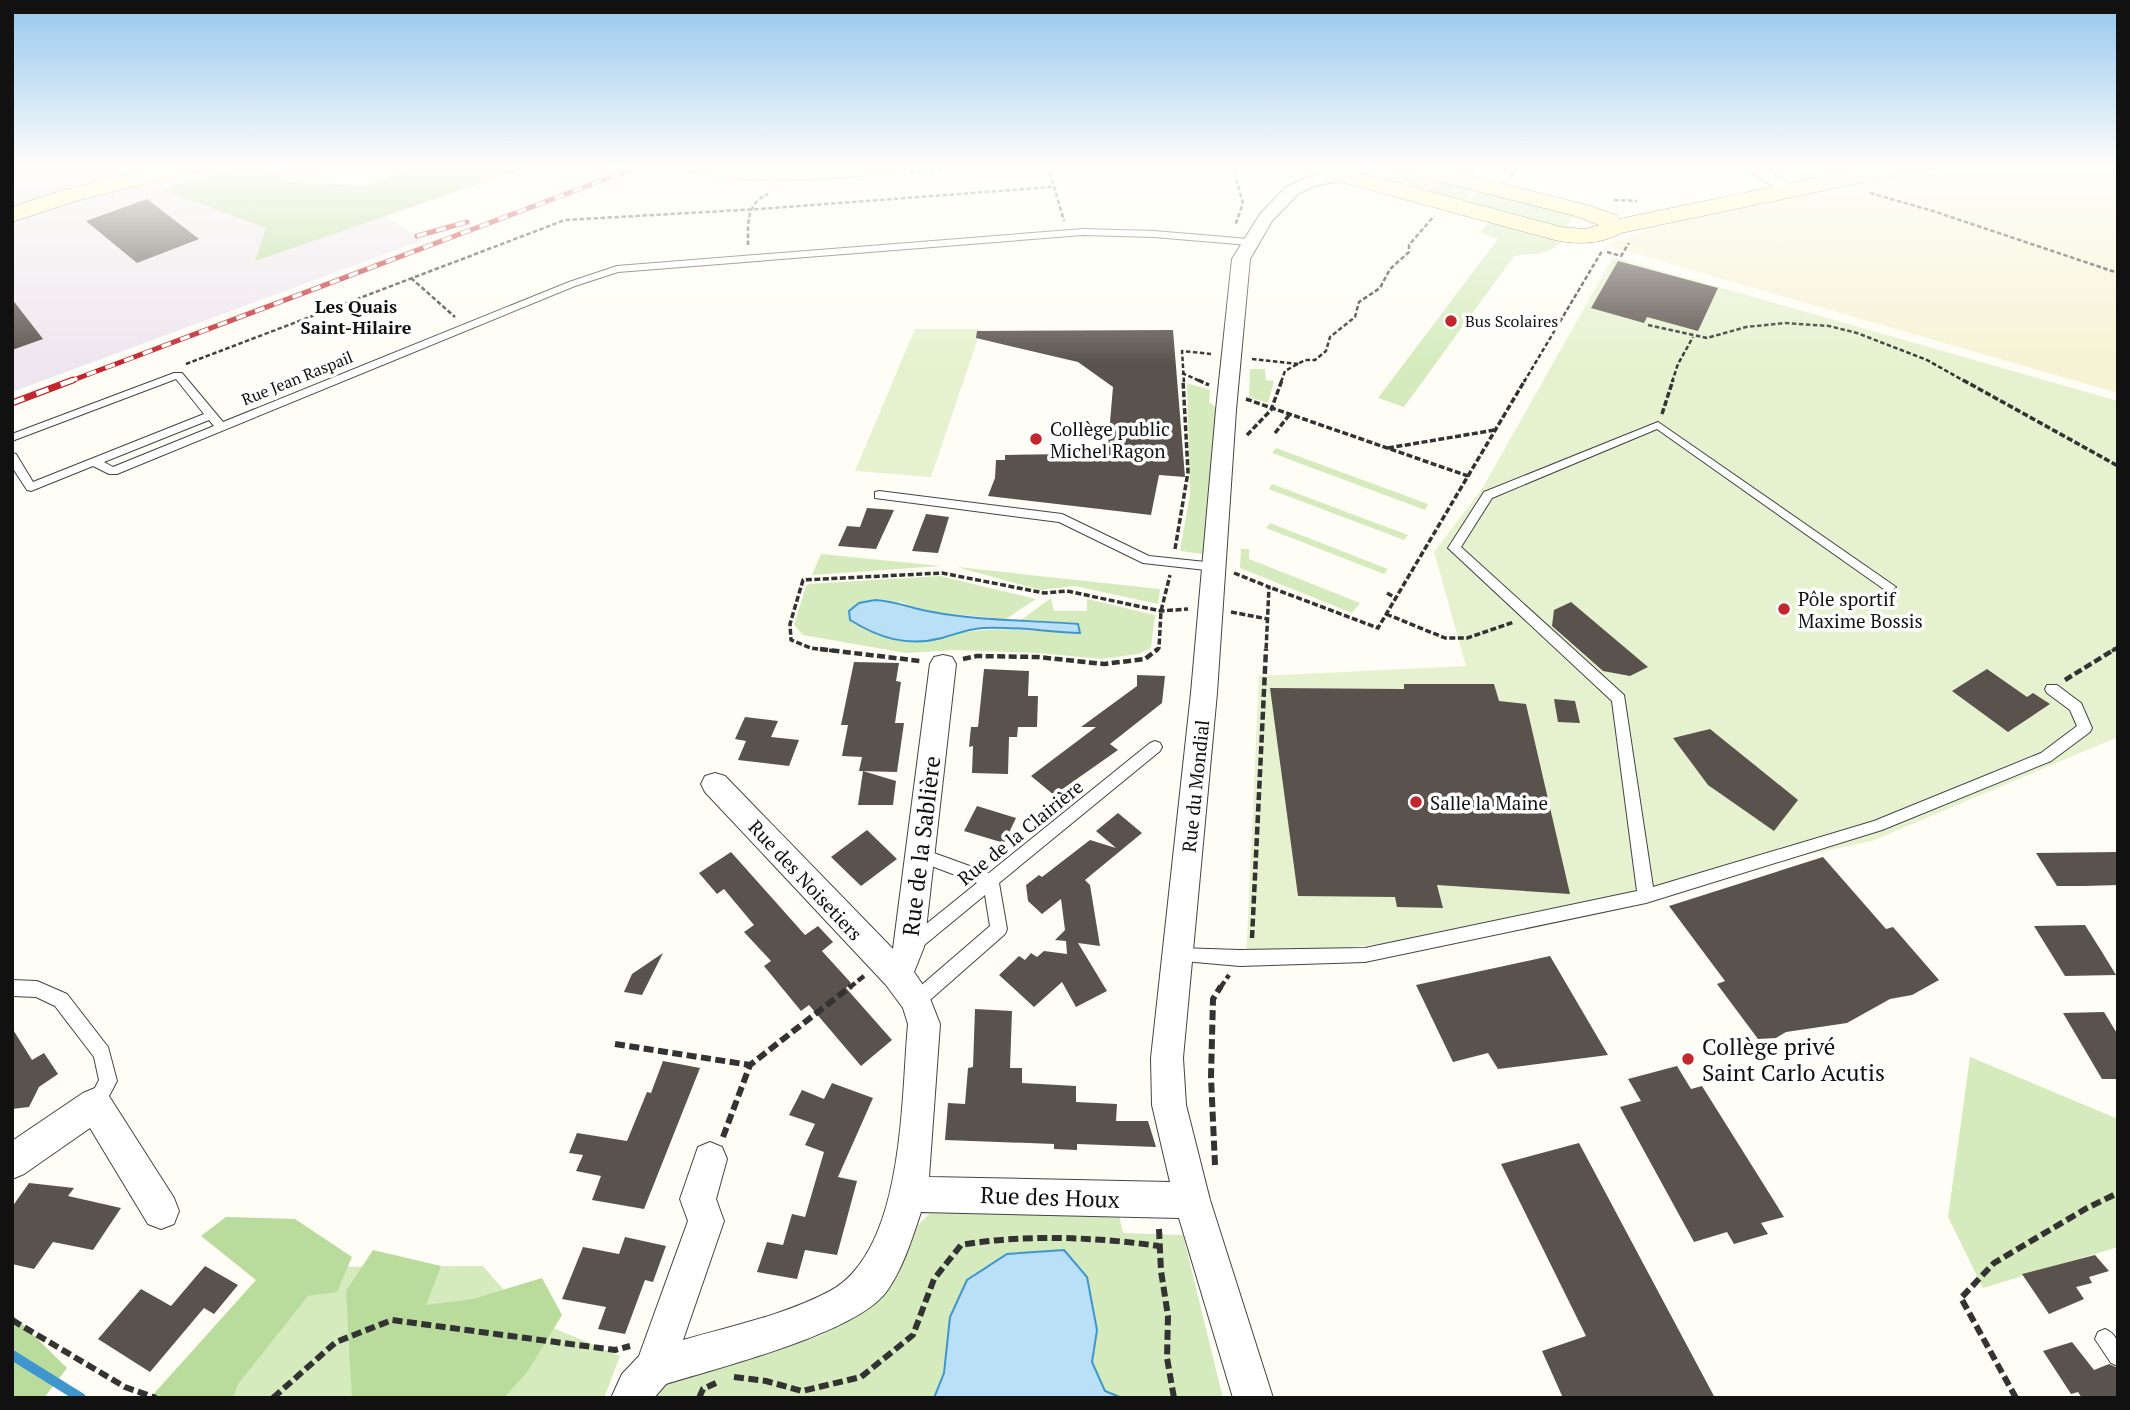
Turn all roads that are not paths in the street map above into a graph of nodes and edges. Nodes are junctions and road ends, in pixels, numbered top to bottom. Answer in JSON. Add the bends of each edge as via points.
{"nodes":[{"id":1,"x":1256,"y":232,"type":"edge"},
{"id":2,"x":1552,"y":232,"type":"edge"},
{"id":3,"x":1605,"y":232,"type":"edge"},
{"id":4,"x":1249,"y":242,"type":"junction"},
{"id":5,"x":211,"y":415,"type":"junction"},
{"id":6,"x":220,"y":426,"type":"junction"},
{"id":7,"x":12,"y":438,"type":"edge"},
{"id":8,"x":12,"y":457,"type":"edge"},
{"id":9,"x":94,"y":462,"type":"junction"},
{"id":10,"x":879,"y":495,"type":"dead end"},
{"id":11,"x":1224,"y":564,"type":"junction"},
{"id":12,"x":1890,"y":587,"type":"dead end"},
{"id":13,"x":1212,"y":608,"type":"joint"},
{"id":14,"x":943,"y":664,"type":"road end"},
{"id":15,"x":2052,"y":689,"type":"road end"},
{"id":16,"x":1155,"y":747,"type":"dead end"},
{"id":17,"x":715,"y":784,"type":"dead end"},
{"id":18,"x":920,"y":855,"type":"junction"},
{"id":19,"x":991,"y":881,"type":"junction"},
{"id":20,"x":1646,"y":896,"type":"junction"},
{"id":21,"x":1178,"y":955,"type":"junction"},
{"id":22,"x":907,"y":974,"type":"junction"},
{"id":23,"x":12,"y":988,"type":"edge"},
{"id":24,"x":95,"y":1105,"type":"junction"},
{"id":25,"x":710,"y":1159,"type":"road end"},
{"id":26,"x":12,"y":1162,"type":"edge"},
{"id":27,"x":908,"y":1194,"type":"junction"},
{"id":28,"x":1175,"y":1200,"type":"junction"},
{"id":29,"x":161,"y":1211,"type":"dead end"},
{"id":30,"x":659,"y":1353,"type":"junction"},
{"id":31,"x":631,"y":1398,"type":"edge"},
{"id":32,"x":1253,"y":1398,"type":"edge"}],
"edges":[{"from":1,"to":4,"type":"street","name":"Rue du Mondial"},
{"from":2,"to":3,"type":"main road","via":[[1585,236]]},
{"from":4,"to":6,"type":"lane","name":"Rue Jean Raspail","via":[[1083,232],[617,270]]},
{"from":4,"to":11,"type":"street","name":"Rue du Mondial","via":[[1241,259],[1233,331]]},
{"from":5,"to":6,"type":"lane"},
{"from":5,"to":7,"type":"lane","via":[[178,375]]},
{"from":5,"to":9,"type":"lane","name":"Rue Jean Raspail"},
{"from":6,"to":9,"type":"lane","name":"Rue Jean Raspail","via":[[113,471]]},
{"from":8,"to":9,"type":"lane","name":"Rue Jean Raspail","via":[[31,487]]},
{"from":10,"to":11,"type":"lane","via":[[1062,518],[1147,560]]},
{"from":11,"to":13,"type":"street","name":"Rue du Mondial"},
{"from":12,"to":20,"type":"lane","via":[[1658,425],[1489,495],[1454,548],[1619,699]]},
{"from":13,"to":21,"type":"street","name":"Rue du Mondial"},
{"from":14,"to":18,"type":"street","name":"Rue de la Sablière"},
{"from":15,"to":20,"type":"lane","via":[[2076,707],[2085,728],[2046,757],[1877,826]]},
{"from":16,"to":19,"type":"lane","name":"Rue de la Clairière"},
{"from":17,"to":22,"type":"street","name":"Rue des Noisetiers","via":[[869,948]]},
{"from":18,"to":19,"type":"lane"},
{"from":18,"to":22,"type":"street","name":"Rue de la Sablière"},
{"from":19,"to":22,"type":"lane","name":"Rue de la Clairière"},
{"from":19,"to":22,"type":"lane","via":[[999,929]]},
{"from":20,"to":21,"type":"lane","via":[[1365,955]]},
{"from":21,"to":28,"type":"street","name":"Rue du Mondial","via":[[1167,1058]]},
{"from":22,"to":27,"type":"street","name":"Rue de la Sablière","via":[[925,1024]]},
{"from":23,"to":24,"type":"lane","via":[[37,989],[61,1000],[102,1053],[108,1081]]},
{"from":24,"to":26,"type":"street"},
{"from":24,"to":29,"type":"street"},
{"from":25,"to":30,"type":"street","via":[[698,1199],[706,1221]]},
{"from":27,"to":28,"type":"street","name":"Rue des Houx"},
{"from":27,"to":30,"type":"street","name":"Rue de la Sablière","via":[[888,1253],[873,1280],[844,1304],[775,1332]]},
{"from":28,"to":32,"type":"street","name":"Rue du Mondial"},
{"from":30,"to":31,"type":"street"}]}
